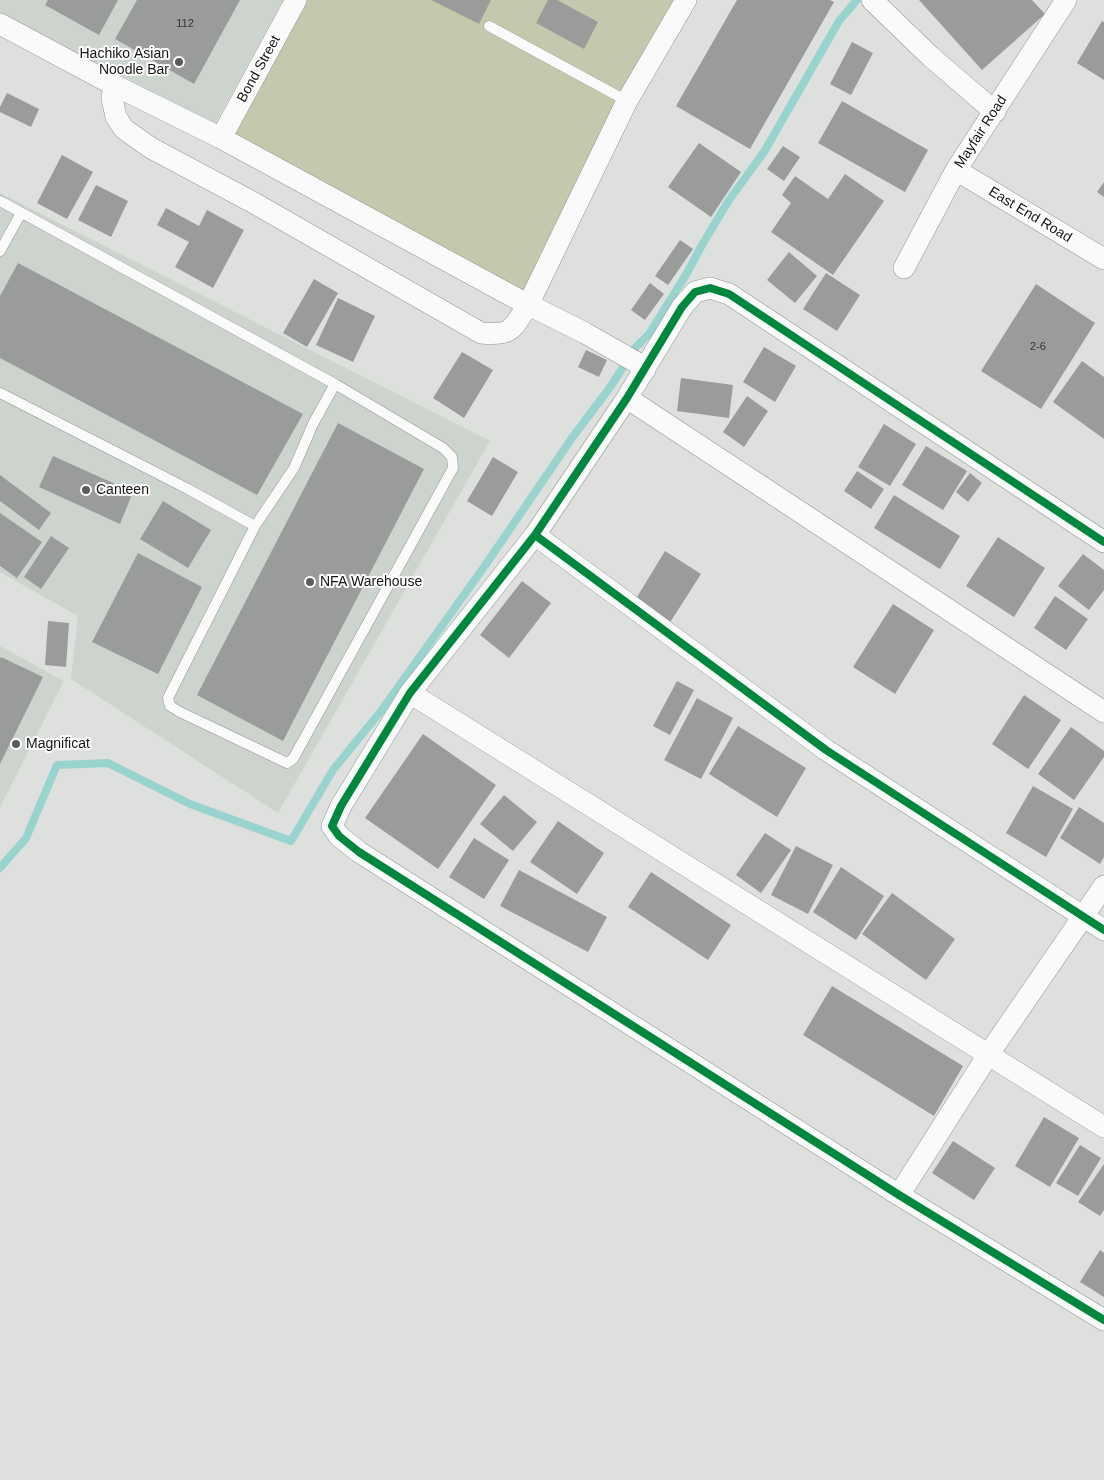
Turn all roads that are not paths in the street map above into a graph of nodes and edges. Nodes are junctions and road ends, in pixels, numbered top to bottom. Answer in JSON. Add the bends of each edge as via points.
{"nodes":[{"id":1,"x":296,"y":0,"type":"edge"},
{"id":2,"x":686,"y":0,"type":"edge"},
{"id":3,"x":1066,"y":0,"type":"edge"},
{"id":4,"x":875,"y":3,"type":"edge"},
{"id":5,"x":0,"y":24,"type":"edge"},
{"id":6,"x":489,"y":26,"type":"dead end"},
{"id":7,"x":114,"y":85,"type":"junction"},
{"id":8,"x":627,"y":101,"type":"junction"},
{"id":9,"x":995,"y":112,"type":"junction"},
{"id":10,"x":221,"y":138,"type":"junction"},
{"id":11,"x":956,"y":170,"type":"junction"},
{"id":12,"x":0,"y":201,"type":"edge"},
{"id":13,"x":21,"y":213,"type":"junction"},
{"id":14,"x":0,"y":251,"type":"edge"},
{"id":15,"x":1104,"y":259,"type":"edge"},
{"id":16,"x":904,"y":268,"type":"dead end"},
{"id":17,"x":528,"y":305,"type":"junction"},
{"id":18,"x":643,"y":367,"type":"junction"},
{"id":19,"x":335,"y":384,"type":"junction"},
{"id":20,"x":0,"y":393,"type":"edge"},
{"id":21,"x":627,"y":398,"type":"junction"},
{"id":22,"x":255,"y":526,"type":"junction"},
{"id":23,"x":535,"y":536,"type":"junction"},
{"id":24,"x":1104,"y":542,"type":"edge"},
{"id":25,"x":410,"y":694,"type":"junction"},
{"id":26,"x":1104,"y":712,"type":"edge"},
{"id":27,"x":1104,"y":886,"type":"edge"},
{"id":28,"x":1083,"y":918,"type":"junction"},
{"id":29,"x":1104,"y":930,"type":"edge"},
{"id":30,"x":988,"y":1055,"type":"junction"},
{"id":31,"x":1104,"y":1127,"type":"edge"},
{"id":32,"x":899,"y":1195,"type":"junction"},
{"id":33,"x":1104,"y":1320,"type":"edge"}],
"edges":[{"from":1,"to":10,"type":"street","name":"Bond Street"},
{"from":2,"to":8,"type":"street"},
{"from":3,"to":9,"type":"street","name":"Mayfair Road"},
{"from":4,"to":9,"type":"street"},
{"from":5,"to":7,"type":"street"},
{"from":6,"to":8,"type":"lane"},
{"from":7,"to":10,"type":"street"},
{"from":7,"to":17,"type":"street","via":[[112,98],[116,117],[124,129],[151,148],[481,333],[498,335],[512,330]]},
{"from":8,"to":17,"type":"street"},
{"from":9,"to":11,"type":"street","name":"Mayfair Road"},
{"from":10,"to":17,"type":"street"},
{"from":11,"to":15,"type":"street","name":"East End Road"},
{"from":11,"to":16,"type":"street","name":"Mayfair Road"},
{"from":12,"to":13,"type":"lane"},
{"from":13,"to":14,"type":"lane"},
{"from":13,"to":19,"type":"lane"},
{"from":17,"to":18,"type":"street"},
{"from":18,"to":21,"type":"street"},
{"from":18,"to":24,"type":"street","via":[[695,292],[710,288],[729,294]]},
{"from":19,"to":22,"type":"lane","via":[[294,468]]},
{"from":19,"to":22,"type":"lane","via":[[442,448],[452,457],[453,468],[294,759],[287,763],[180,712],[170,706],[168,698]]},
{"from":20,"to":22,"type":"lane"},
{"from":21,"to":23,"type":"street"},
{"from":21,"to":26,"type":"street"},
{"from":23,"to":25,"type":"street"},
{"from":23,"to":28,"type":"street","via":[[826,750]]},
{"from":25,"to":30,"type":"street"},
{"from":25,"to":32,"type":"street","via":[[341,806],[332,826],[339,836],[359,852]]},
{"from":27,"to":28,"type":"street"},
{"from":28,"to":29,"type":"street"},
{"from":28,"to":30,"type":"street"},
{"from":30,"to":31,"type":"street"},
{"from":30,"to":32,"type":"street"},
{"from":32,"to":33,"type":"street"}]}
